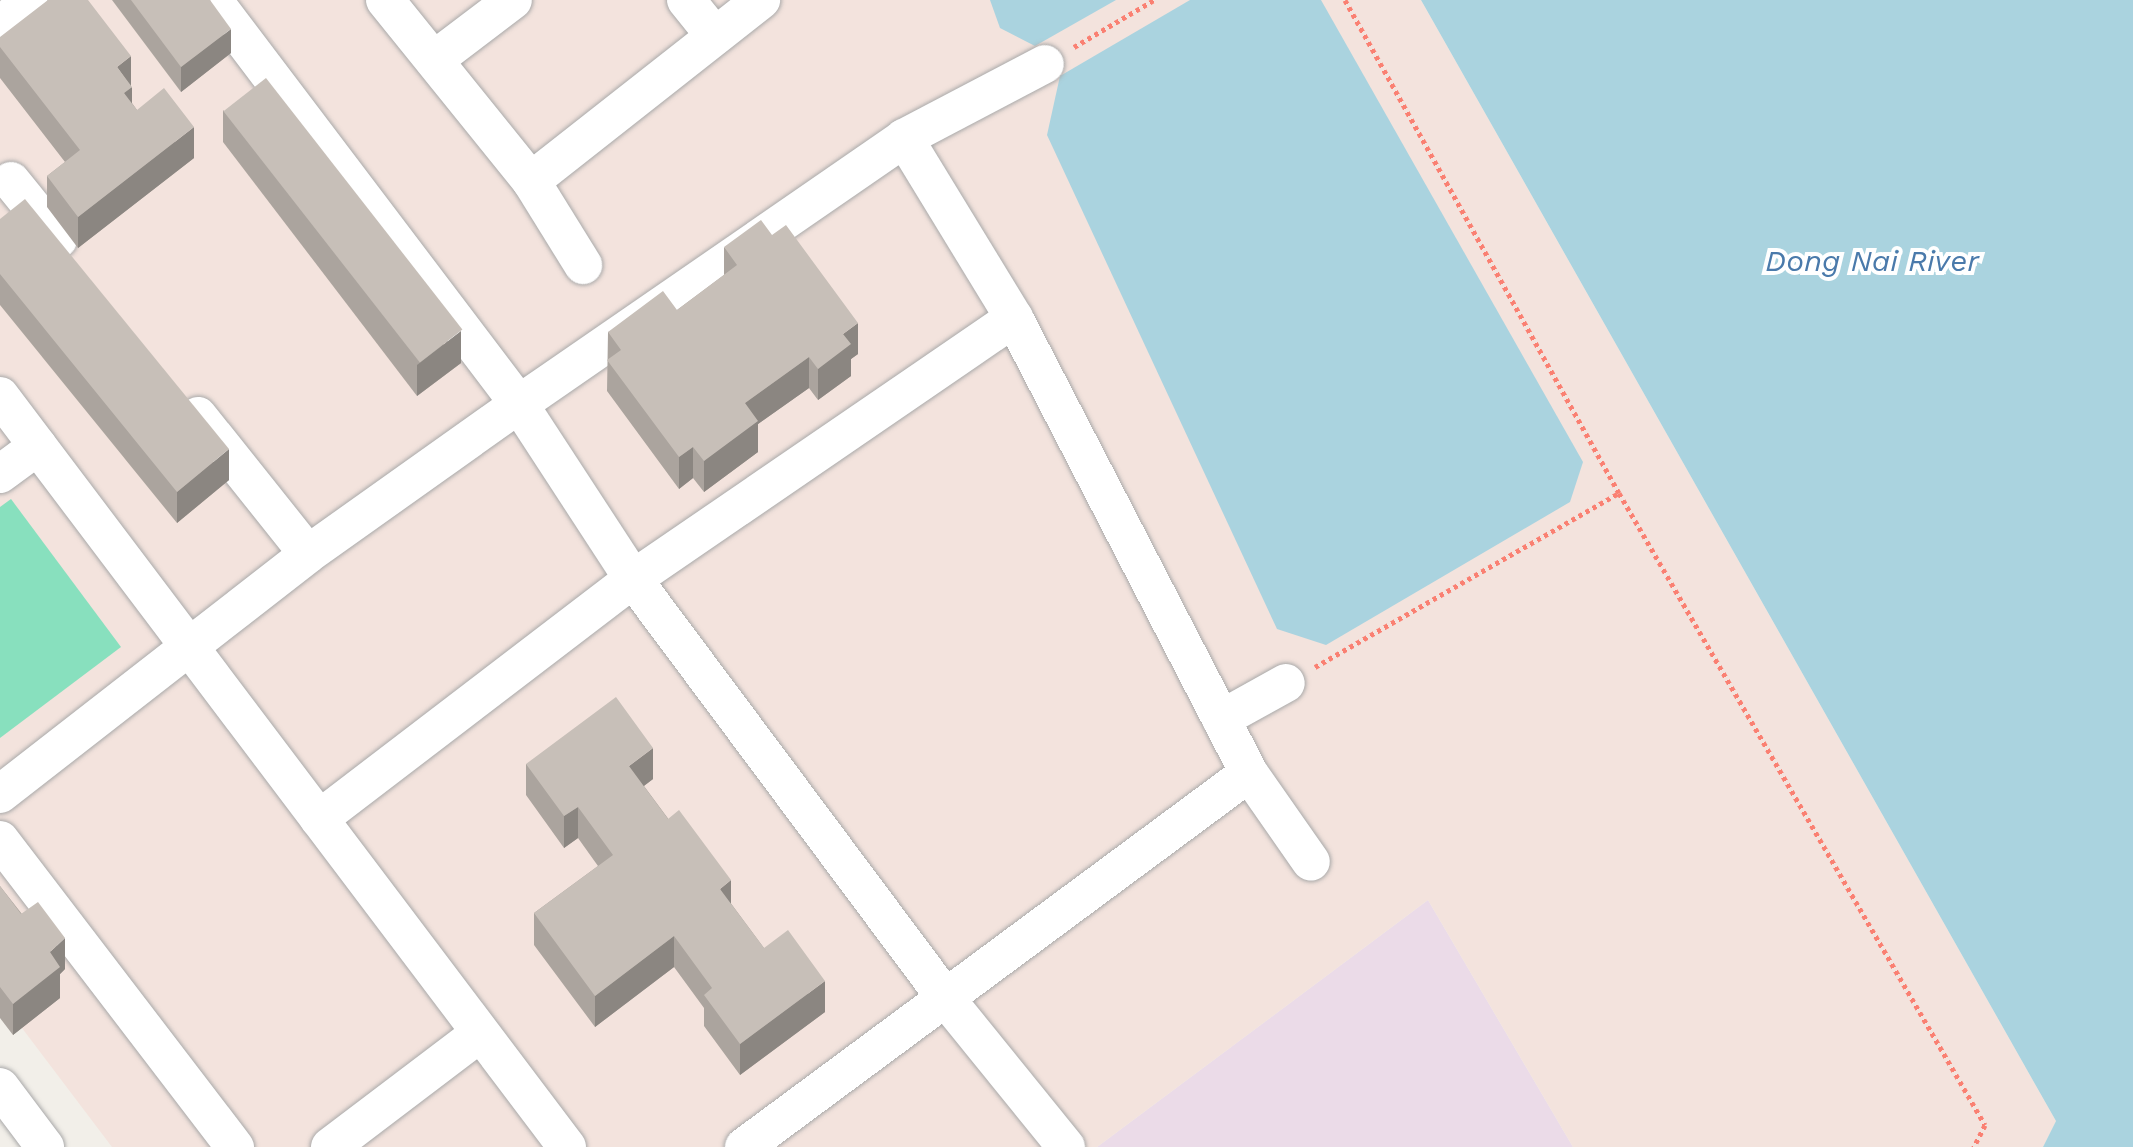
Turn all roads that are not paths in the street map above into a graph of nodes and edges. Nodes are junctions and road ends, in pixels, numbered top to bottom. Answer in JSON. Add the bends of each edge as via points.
{"nodes":[{"id":1,"x":28,"y":0,"type":"edge"},
{"id":2,"x":213,"y":0,"type":"edge"},
{"id":3,"x":385,"y":0,"type":"edge"},
{"id":4,"x":513,"y":0,"type":"edge"},
{"id":5,"x":686,"y":0,"type":"edge"},
{"id":6,"x":761,"y":0,"type":"edge"},
{"id":7,"x":0,"y":28,"type":"edge"},
{"id":8,"x":715,"y":36,"type":"junction"},
{"id":9,"x":434,"y":60,"type":"junction"},
{"id":10,"x":1045,"y":64,"type":"road end"},
{"id":11,"x":904,"y":138,"type":"junction"},
{"id":12,"x":11,"y":181,"type":"dead end"},
{"id":13,"x":531,"y":181,"type":"junction"},
{"id":14,"x":583,"y":265,"type":"dead end"},
{"id":15,"x":81,"y":268,"type":"edge"},
{"id":16,"x":1014,"y":318,"type":"junction"},
{"id":17,"x":180,"y":392,"type":"edge"},
{"id":18,"x":0,"y":396,"type":"edge"},
{"id":19,"x":519,"y":404,"type":"junction"},
{"id":20,"x":38,"y":446,"type":"junction"},
{"id":21,"x":0,"y":474,"type":"edge"},
{"id":22,"x":308,"y":554,"type":"junction"},
{"id":23,"x":633,"y":579,"type":"junction"},
{"id":24,"x":192,"y":646,"type":"junction"},
{"id":25,"x":1286,"y":683,"type":"road end"},
{"id":26,"x":1221,"y":719,"type":"junction"},
{"id":27,"x":1249,"y":773,"type":"junction"},
{"id":28,"x":0,"y":794,"type":"edge"},
{"id":29,"x":319,"y":819,"type":"junction"},
{"id":30,"x":0,"y":840,"type":"edge"},
{"id":31,"x":1311,"y":862,"type":"dead end"},
{"id":32,"x":947,"y":1000,"type":"junction"},
{"id":33,"x":480,"y":1033,"type":"junction"},
{"id":34,"x":0,"y":1087,"type":"edge"},
{"id":35,"x":45,"y":1147,"type":"edge"},
{"id":36,"x":235,"y":1147,"type":"edge"},
{"id":37,"x":330,"y":1147,"type":"edge"},
{"id":38,"x":567,"y":1147,"type":"edge"},
{"id":39,"x":744,"y":1147,"type":"edge"},
{"id":40,"x":1066,"y":1147,"type":"edge"}],
"edges":[{"from":1,"to":7,"type":"lane"},
{"from":2,"to":19,"type":"lane"},
{"from":3,"to":9,"type":"lane"},
{"from":4,"to":9,"type":"lane"},
{"from":5,"to":8,"type":"lane"},
{"from":6,"to":8,"type":"lane"},
{"from":8,"to":13,"type":"lane"},
{"from":9,"to":13,"type":"lane"},
{"from":10,"to":11,"type":"lane"},
{"from":11,"to":16,"type":"lane"},
{"from":11,"to":19,"type":"lane"},
{"from":12,"to":15,"type":"lane"},
{"from":13,"to":14,"type":"lane"},
{"from":16,"to":23,"type":"lane"},
{"from":16,"to":26,"type":"lane"},
{"from":17,"to":22,"type":"lane"},
{"from":18,"to":20,"type":"lane"},
{"from":19,"to":22,"type":"lane"},
{"from":19,"to":23,"type":"lane"},
{"from":20,"to":21,"type":"lane"},
{"from":20,"to":24,"type":"lane"},
{"from":22,"to":24,"type":"lane"},
{"from":23,"to":29,"type":"lane"},
{"from":23,"to":32,"type":"lane"},
{"from":24,"to":28,"type":"lane"},
{"from":24,"to":29,"type":"lane"},
{"from":25,"to":26,"type":"lane"},
{"from":26,"to":27,"type":"lane"},
{"from":27,"to":31,"type":"lane"},
{"from":27,"to":32,"type":"lane"},
{"from":29,"to":33,"type":"lane"},
{"from":30,"to":36,"type":"lane"},
{"from":32,"to":39,"type":"lane"},
{"from":32,"to":40,"type":"lane"},
{"from":33,"to":37,"type":"lane"},
{"from":33,"to":38,"type":"lane"},
{"from":34,"to":35,"type":"lane"}]}
